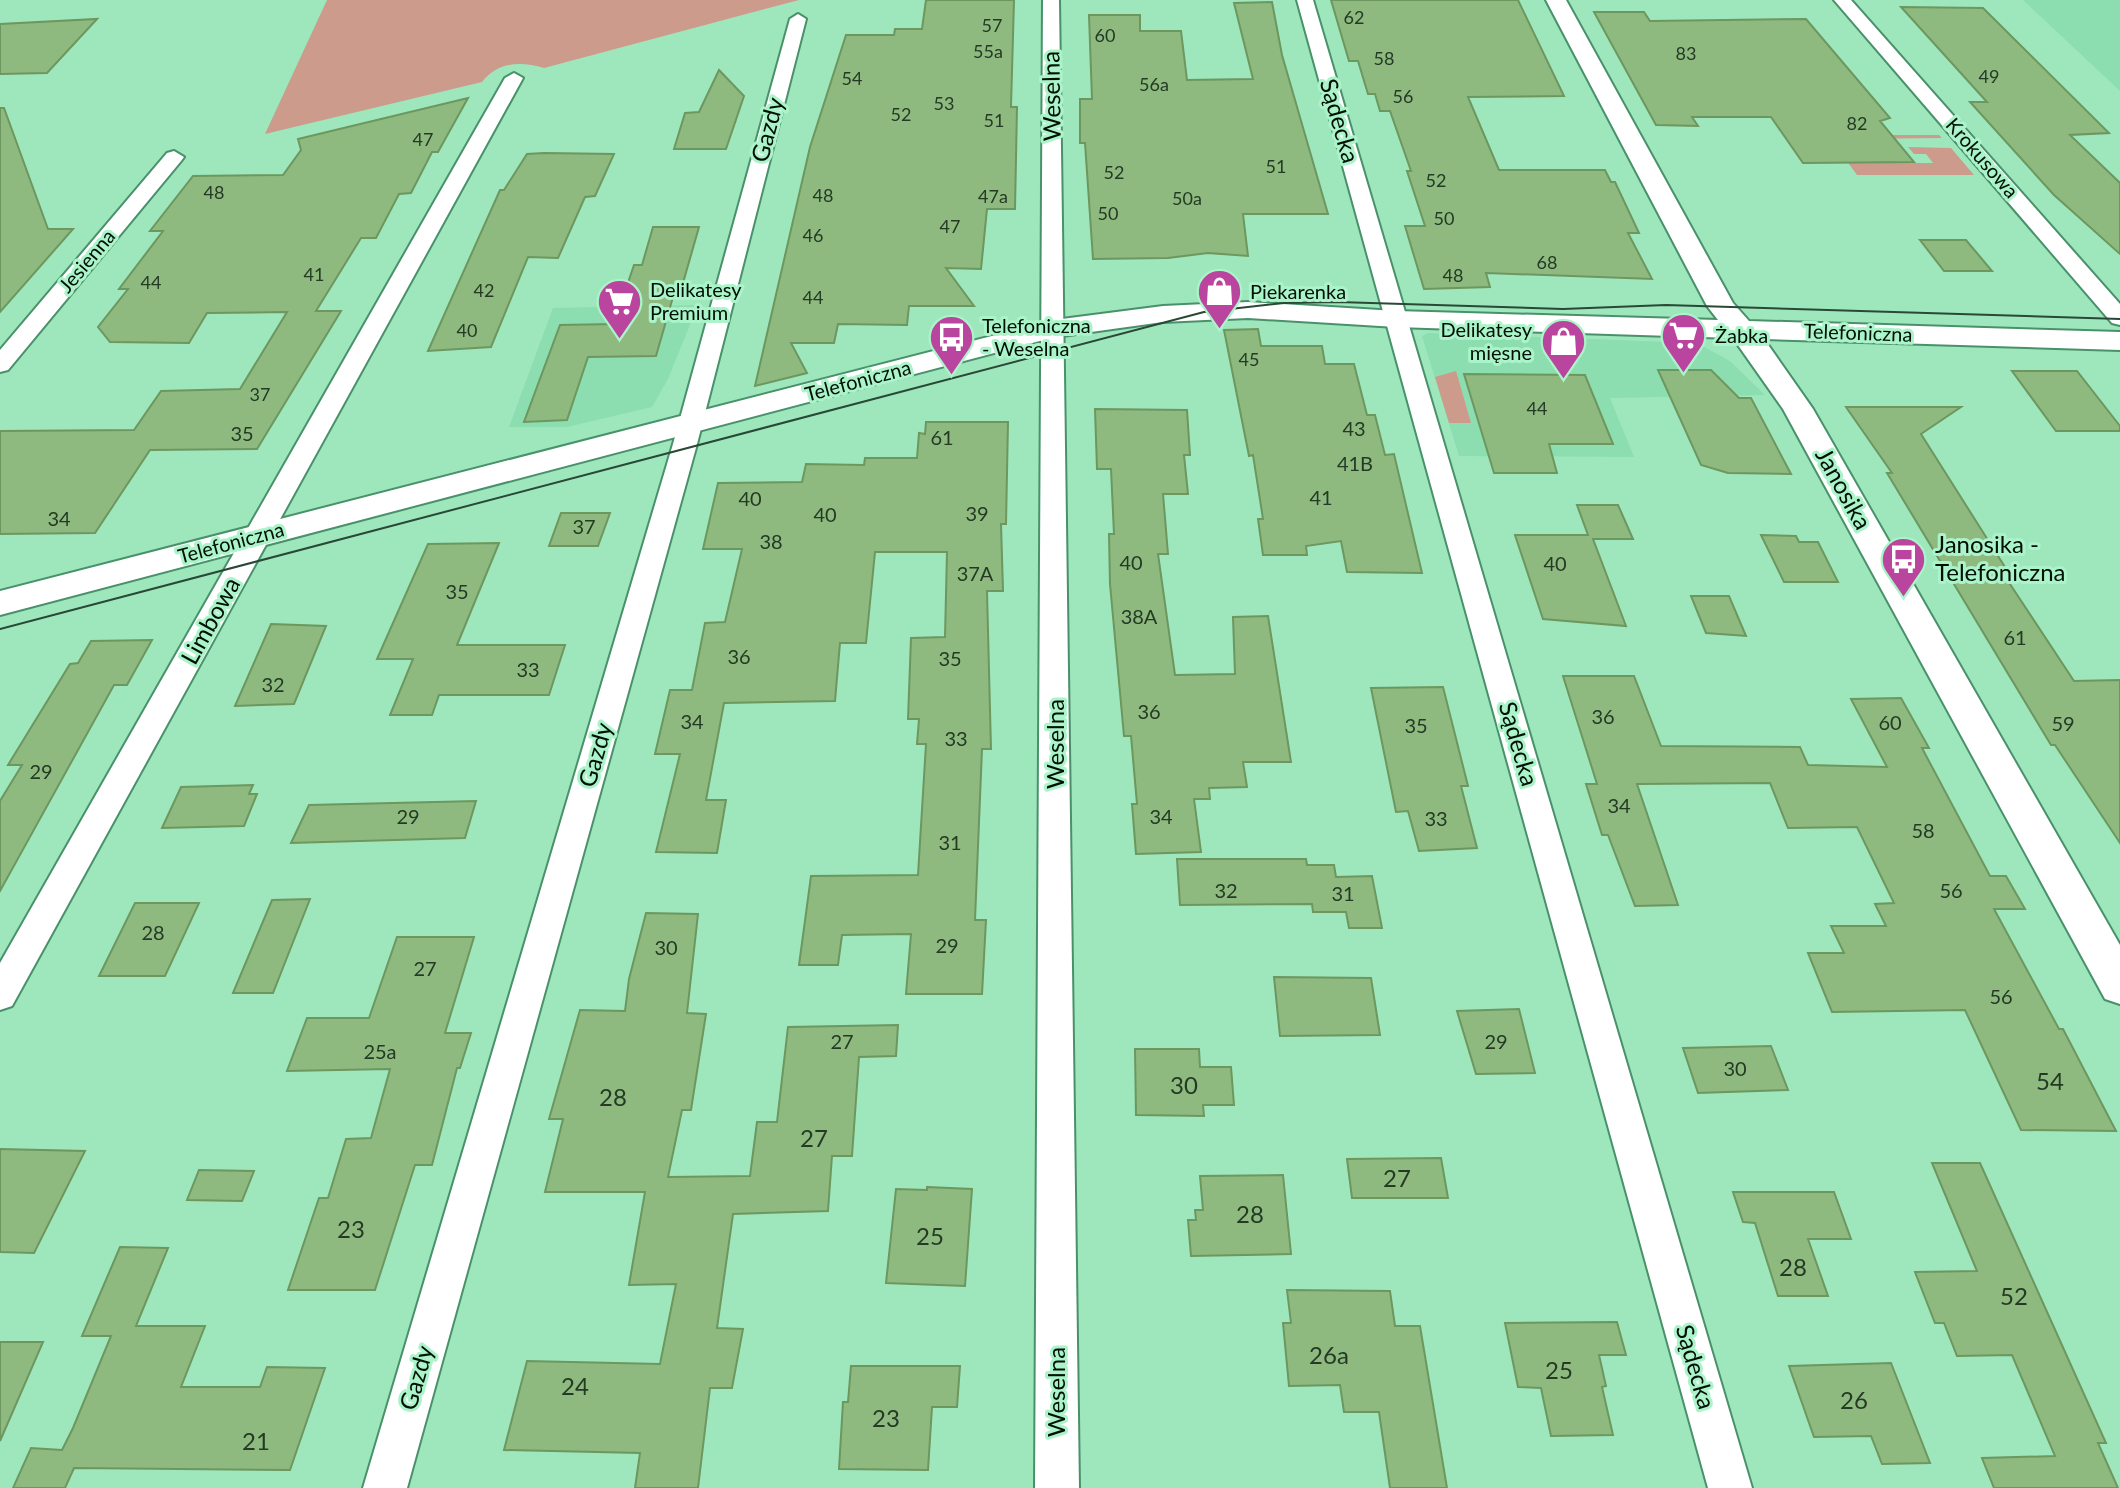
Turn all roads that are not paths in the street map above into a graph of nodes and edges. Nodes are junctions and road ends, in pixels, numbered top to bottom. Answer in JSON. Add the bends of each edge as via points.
{"nodes":[{"id":1,"x":1051,"y":0,"type":"edge"},
{"id":2,"x":1305,"y":0,"type":"edge"},
{"id":3,"x":1556,"y":0,"type":"edge"},
{"id":4,"x":1842,"y":0,"type":"edge"},
{"id":5,"x":798,"y":19,"type":"dead end"},
{"id":6,"x":514,"y":78,"type":"dead end"},
{"id":7,"x":174,"y":157,"type":"dead end"},
{"id":8,"x":2120,"y":318,"type":"edge"},
{"id":9,"x":1396,"y":319,"type":"junction"},
{"id":10,"x":1054,"y":329,"type":"junction"},
{"id":11,"x":1740,"y":329,"type":"junction"},
{"id":12,"x":2120,"y":341,"type":"edge"},
{"id":13,"x":0,"y":365,"type":"edge"},
{"id":14,"x":690,"y":426,"type":"junction"},
{"id":15,"x":260,"y":535,"type":"junction"},
{"id":16,"x":0,"y":603,"type":"edge"},
{"id":17,"x":2120,"y":985,"type":"edge"},
{"id":18,"x":0,"y":995,"type":"edge"},
{"id":19,"x":385,"y":1488,"type":"edge"},
{"id":20,"x":1057,"y":1488,"type":"edge"},
{"id":21,"x":1730,"y":1488,"type":"edge"}],
"edges":[{"from":1,"to":10,"type":"street","name":"Weselna"},
{"from":2,"to":9,"type":"street","name":"Sądecka"},
{"from":3,"to":11,"type":"street","name":"Janosika","via":[[1712,290]]},
{"from":4,"to":8,"type":"street","name":"Krokusowa"},
{"from":5,"to":14,"type":"street","name":"Gazdy"},
{"from":6,"to":15,"type":"street","name":"Limbowa"},
{"from":7,"to":13,"type":"street","name":"Jesienna"},
{"from":9,"to":10,"type":"street","name":"Telefoniczna","via":[[1248,310],[1163,314]]},
{"from":9,"to":11,"type":"street","name":"Telefoniczna"},
{"from":9,"to":21,"type":"street","name":"Sądecka"},
{"from":10,"to":14,"type":"street","name":"Telefoniczna"},
{"from":10,"to":20,"type":"street","name":"Weselna"},
{"from":11,"to":12,"type":"street","name":"Telefoniczna"},
{"from":11,"to":17,"type":"street","name":"Janosika","via":[[1813,435]]},
{"from":14,"to":15,"type":"street","name":"Telefoniczna"},
{"from":14,"to":19,"type":"street","name":"Gazdy"},
{"from":15,"to":16,"type":"street","name":"Telefoniczna"},
{"from":15,"to":18,"type":"street","name":"Limbowa"}]}
